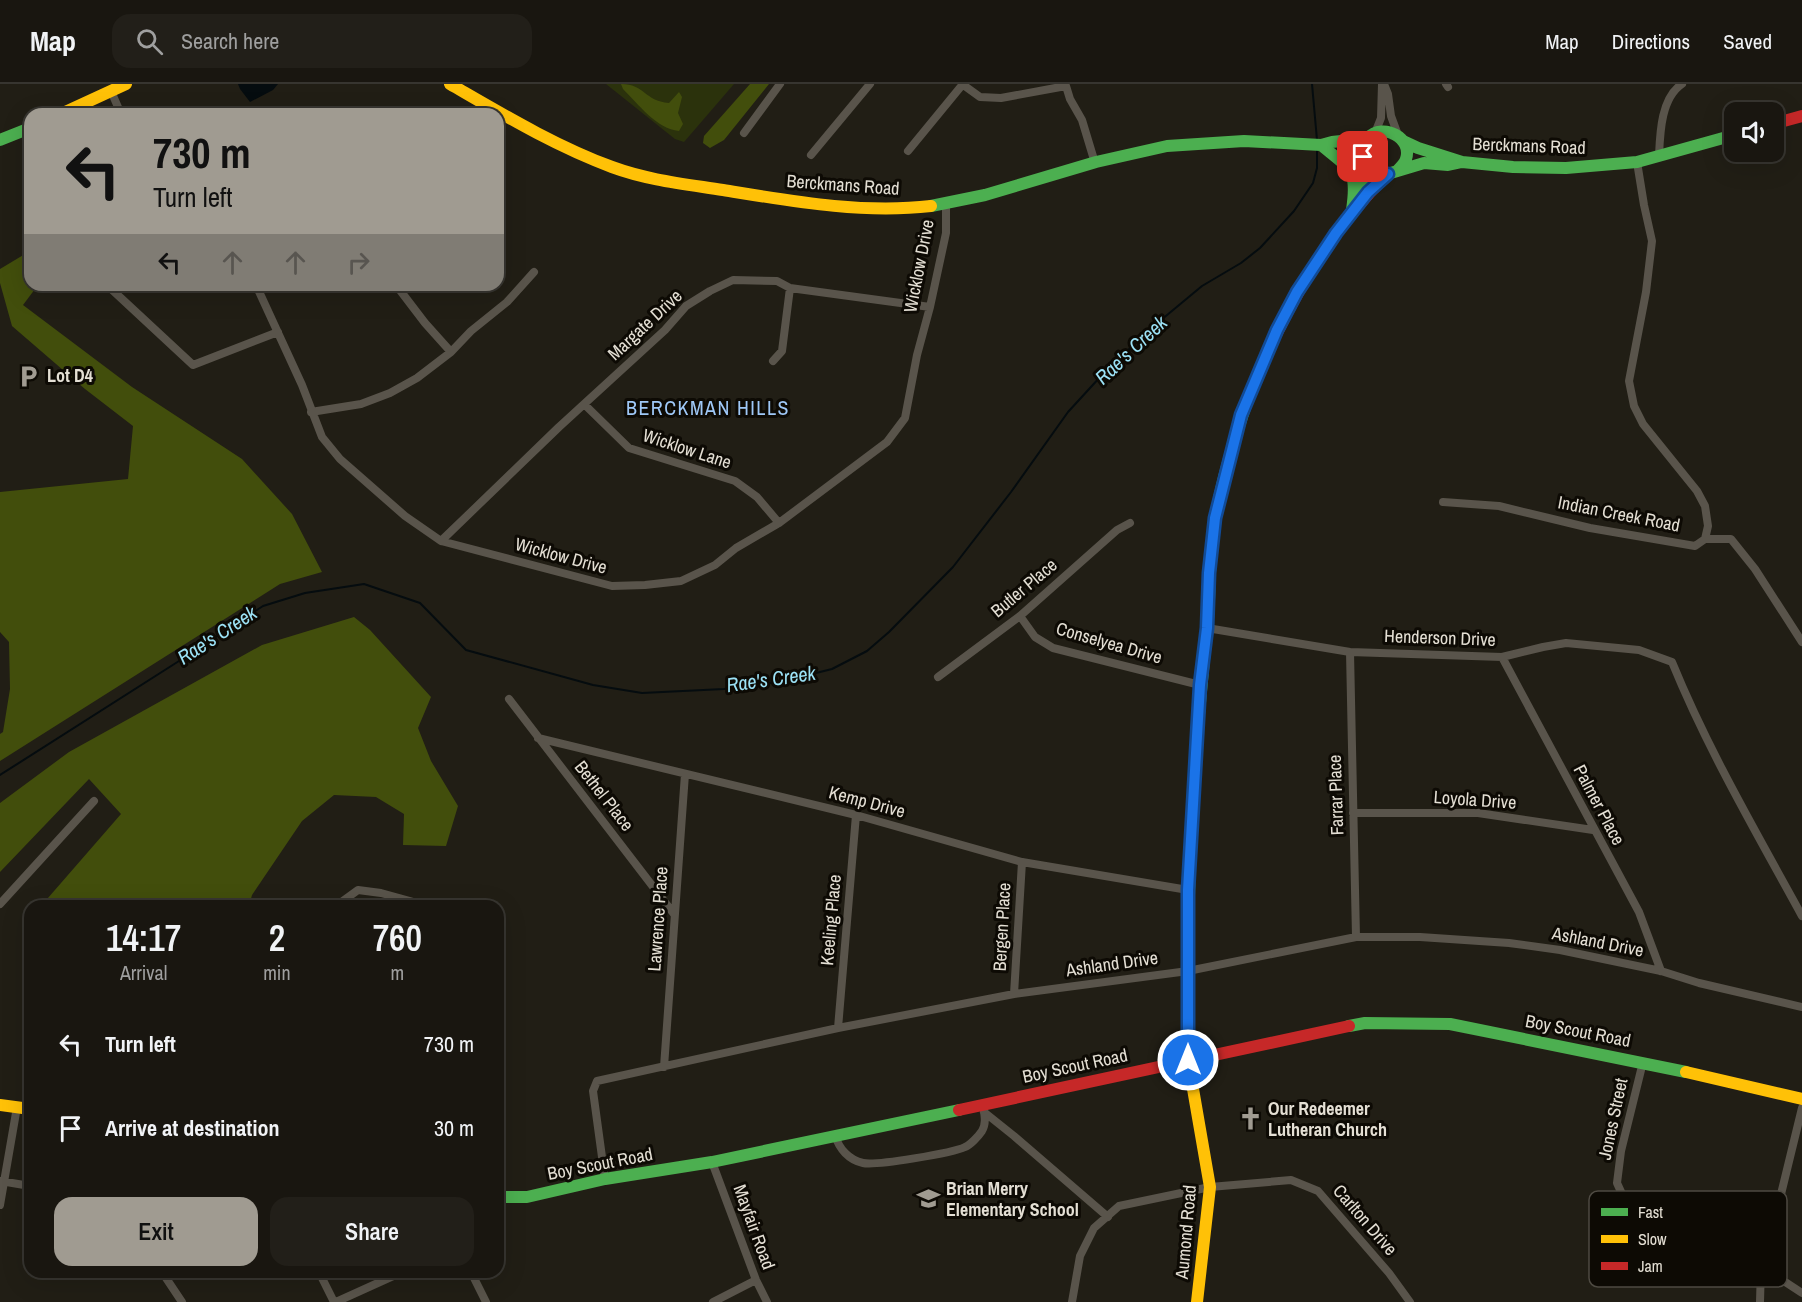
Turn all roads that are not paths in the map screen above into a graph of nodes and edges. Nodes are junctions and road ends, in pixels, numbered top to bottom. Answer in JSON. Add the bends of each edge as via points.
{"nodes":[{"id":1,"x":126,"y":84,"type":"edge"},
{"id":2,"x":450,"y":84,"type":"edge"},
{"id":3,"x":780,"y":84,"type":"edge"},
{"id":4,"x":870,"y":84,"type":"edge"},
{"id":5,"x":962,"y":84,"type":"edge"},
{"id":6,"x":1383,"y":84,"type":"edge"},
{"id":7,"x":1682,"y":84,"type":"edge"},
{"id":8,"x":1066,"y":85,"type":"edge"},
{"id":9,"x":111,"y":91,"type":"junction"},
{"id":10,"x":74,"y":108,"type":"edge"},
{"id":11,"x":118,"y":108,"type":"edge"},
{"id":12,"x":493,"y":108,"type":"edge"},
{"id":13,"x":504,"y":114,"type":"edge"},
{"id":14,"x":1802,"y":116,"type":"edge"},
{"id":15,"x":1784,"y":121,"type":"edge"},
{"id":16,"x":24,"y":130,"type":"edge"},
{"id":17,"x":744,"y":133,"type":"dead end"},
{"id":18,"x":1372,"y":136,"type":"junction"},
{"id":19,"x":1400,"y":138,"type":"junction"},
{"id":20,"x":1724,"y":138,"type":"edge"},
{"id":21,"x":0,"y":140,"type":"edge"},
{"id":22,"x":1324,"y":148,"type":"junction"},
{"id":23,"x":908,"y":151,"type":"dead end"},
{"id":24,"x":811,"y":155,"type":"dead end"},
{"id":25,"x":1659,"y":156,"type":"junction"},
{"id":26,"x":1462,"y":162,"type":"junction"},
{"id":27,"x":1637,"y":162,"type":"junction"},
{"id":28,"x":1095,"y":163,"type":"junction"},
{"id":29,"x":1365,"y":163,"type":"junction"},
{"id":30,"x":1392,"y":173,"type":"junction"},
{"id":31,"x":946,"y":204,"type":"junction"},
{"id":32,"x":1352,"y":211,"type":"junction"},
{"id":33,"x":534,"y":272,"type":"dead end"},
{"id":34,"x":790,"y":288,"type":"junction"},
{"id":35,"x":113,"y":291,"type":"edge"},
{"id":36,"x":259,"y":291,"type":"edge"},
{"id":37,"x":401,"y":291,"type":"edge"},
{"id":38,"x":930,"y":307,"type":"junction"},
{"id":39,"x":278,"y":332,"type":"junction"},
{"id":40,"x":451,"y":352,"type":"junction"},
{"id":41,"x":773,"y":361,"type":"dead end"},
{"id":42,"x":585,"y":405,"type":"junction"},
{"id":43,"x":311,"y":412,"type":"junction"},
{"id":44,"x":1443,"y":502,"type":"dead end"},
{"id":45,"x":779,"y":523,"type":"junction"},
{"id":46,"x":1130,"y":523,"type":"dead end"},
{"id":47,"x":1705,"y":539,"type":"junction"},
{"id":48,"x":441,"y":541,"type":"junction"},
{"id":49,"x":1020,"y":616,"type":"junction"},
{"id":50,"x":1207,"y":628,"type":"junction"},
{"id":51,"x":1802,"y":642,"type":"edge"},
{"id":52,"x":1350,"y":652,"type":"junction"},
{"id":53,"x":1502,"y":657,"type":"junction"},
{"id":54,"x":938,"y":677,"type":"dead end"},
{"id":55,"x":1200,"y":685,"type":"junction"},
{"id":56,"x":509,"y":699,"type":"dead end"},
{"id":57,"x":538,"y":738,"type":"junction"},
{"id":58,"x":685,"y":774,"type":"junction"},
{"id":59,"x":94,"y":801,"type":"dead end"},
{"id":60,"x":1353,"y":813,"type":"junction"},
{"id":61,"x":856,"y":815,"type":"junction"},
{"id":62,"x":1593,"y":830,"type":"junction"},
{"id":63,"x":1022,"y":862,"type":"junction"},
{"id":64,"x":1188,"y":890,"type":"junction"},
{"id":65,"x":344,"y":900,"type":"edge"},
{"id":66,"x":406,"y":900,"type":"edge"},
{"id":67,"x":0,"y":904,"type":"edge"},
{"id":68,"x":674,"y":914,"type":"junction"},
{"id":69,"x":1802,"y":916,"type":"edge"},
{"id":70,"x":1356,"y":937,"type":"junction"},
{"id":71,"x":1188,"y":971,"type":"junction"},
{"id":72,"x":1660,"y":971,"type":"junction"},
{"id":73,"x":1014,"y":994,"type":"junction"},
{"id":74,"x":1802,"y":1007,"type":"edge"},
{"id":75,"x":838,"y":1028,"type":"junction"},
{"id":76,"x":1188,"y":1060,"type":"junction"},
{"id":77,"x":1643,"y":1062,"type":"junction"},
{"id":78,"x":664,"y":1067,"type":"junction"},
{"id":79,"x":1802,"y":1099,"type":"edge"},
{"id":80,"x":0,"y":1105,"type":"edge"},
{"id":81,"x":17,"y":1107,"type":"junction"},
{"id":82,"x":24,"y":1108,"type":"edge"},
{"id":83,"x":983,"y":1108,"type":"junction"},
{"id":84,"x":1802,"y":1108,"type":"edge"},
{"id":85,"x":835,"y":1135,"type":"junction"},
{"id":86,"x":712,"y":1162,"type":"junction"},
{"id":87,"x":605,"y":1179,"type":"junction"},
{"id":88,"x":2,"y":1181,"type":"edge"},
{"id":89,"x":24,"y":1185,"type":"edge"},
{"id":90,"x":1210,"y":1187,"type":"junction"},
{"id":91,"x":1621,"y":1191,"type":"edge"},
{"id":92,"x":1782,"y":1191,"type":"edge"},
{"id":93,"x":504,"y":1197,"type":"edge"},
{"id":94,"x":0,"y":1205,"type":"edge"},
{"id":95,"x":1108,"y":1217,"type":"junction"},
{"id":96,"x":166,"y":1278,"type":"edge"},
{"id":97,"x":322,"y":1278,"type":"edge"},
{"id":98,"x":389,"y":1278,"type":"edge"},
{"id":99,"x":474,"y":1278,"type":"edge"},
{"id":100,"x":756,"y":1280,"type":"junction"},
{"id":101,"x":1787,"y":1283,"type":"edge"},
{"id":102,"x":1760,"y":1287,"type":"edge"},
{"id":103,"x":1802,"y":1293,"type":"edge"},
{"id":104,"x":182,"y":1302,"type":"edge"},
{"id":105,"x":335,"y":1302,"type":"edge"},
{"id":106,"x":486,"y":1302,"type":"edge"},
{"id":107,"x":713,"y":1302,"type":"edge"},
{"id":108,"x":767,"y":1302,"type":"edge"},
{"id":109,"x":1072,"y":1302,"type":"edge"},
{"id":110,"x":1197,"y":1302,"type":"edge"},
{"id":111,"x":1410,"y":1302,"type":"edge"},
{"id":112,"x":1760,"y":1302,"type":"edge"}],
"edges":[{"from":1,"to":9,"type":"street"},
{"from":2,"to":12,"type":"street","name":"Berckmans Road"},
{"from":3,"to":17,"type":"street"},
{"from":4,"to":24,"type":"street"},
{"from":5,"to":8,"type":"street","via":[[980,97],[1001,98]]},
{"from":5,"to":23,"type":"street"},
{"from":6,"to":18,"type":"street","via":[[1381,118]]},
{"from":6,"to":19,"type":"street"},
{"from":7,"to":25,"type":"street","via":[[1667,104]]},
{"from":8,"to":28,"type":"street"},
{"from":9,"to":10,"type":"street"},
{"from":9,"to":11,"type":"street"},
{"from":13,"to":31,"type":"street","name":"Berckmans Road","via":[[600,163],[693,186],[838,207],[886,209]]},
{"from":14,"to":15,"type":"street"},
{"from":16,"to":21,"type":"street"},
{"from":18,"to":19,"type":"street","via":[[1384,131]]},
{"from":18,"to":22,"type":"street","name":"Berckmans Road","via":[[1348,142],[1329,141]]},
{"from":18,"to":29,"type":"street","via":[[1363,149]]},
{"from":19,"to":26,"type":"street","name":"Berckmans Road","via":[[1424,151]]},
{"from":19,"to":30,"type":"street","via":[[1406,160]]},
{"from":20,"to":25,"type":"street","name":"Berckmans Road"},
{"from":22,"to":28,"type":"street","name":"Berckmans Road","via":[[1279,142],[1206,142]]},
{"from":22,"to":29,"type":"street","name":"Berckmans Road","via":[[1353,155]]},
{"from":22,"to":32,"type":"street","via":[[1346,163],[1354,176]]},
{"from":25,"to":27,"type":"street","name":"Berckmans Road"},
{"from":26,"to":27,"type":"street","name":"Berckmans Road","via":[[1566,168]]},
{"from":26,"to":30,"type":"street","name":"Berckmans Road","via":[[1424,163]]},
{"from":27,"to":47,"type":"street","name":"Indian Creek Road","via":[[1652,240],[1629,381],[1643,424],[1705,506]]},
{"from":28,"to":31,"type":"street","name":"Berckmans Road"},
{"from":29,"to":30,"type":"street","via":[[1377,174]]},
{"from":29,"to":32,"type":"street","via":[[1363,188]]},
{"from":30,"to":32,"type":"street","via":[[1376,184]]},
{"from":31,"to":38,"type":"street","name":"Wicklow Drive","via":[[946,233]]},
{"from":32,"to":50,"type":"street","name":"Aumond Road","via":[[1297,292],[1241,415],[1215,518]]},
{"from":33,"to":40,"type":"street"},
{"from":34,"to":38,"type":"street","name":"Margate Drive"},
{"from":34,"to":41,"type":"street","via":[[782,351]]},
{"from":34,"to":42,"type":"street","name":"Margate Drive","via":[[777,281],[733,280],[710,291],[686,306]]},
{"from":35,"to":39,"type":"street","via":[[193,365]]},
{"from":36,"to":39,"type":"street","name":"Wicklow Drive"},
{"from":37,"to":40,"type":"street"},
{"from":38,"to":45,"type":"street","name":"Wicklow Drive","via":[[905,418],[887,442]]},
{"from":39,"to":43,"type":"street","name":"Wicklow Drive"},
{"from":40,"to":43,"type":"street","via":[[390,393],[361,404]]},
{"from":42,"to":45,"type":"street","name":"Wicklow Lane","via":[[629,448],[735,481],[757,497]]},
{"from":42,"to":48,"type":"street","name":"Margate Drive"},
{"from":43,"to":48,"type":"street","name":"Wicklow Drive","via":[[322,437],[340,459],[405,516]]},
{"from":44,"to":47,"type":"street","name":"Indian Creek Road","via":[[1499,506],[1590,528],[1695,546]]},
{"from":45,"to":48,"type":"street","name":"Wicklow Drive","via":[[715,565],[681,580],[645,585],[612,586]]},
{"from":46,"to":49,"type":"street","name":"Butler Place","via":[[1117,530]]},
{"from":47,"to":51,"type":"street","via":[[1731,539]]},
{"from":49,"to":54,"type":"street","name":"Butler Place"},
{"from":49,"to":55,"type":"street","name":"Conselyea Drive","via":[[1035,637],[1053,648]]},
{"from":50,"to":52,"type":"street","name":"Henderson Drive"},
{"from":50,"to":55,"type":"street","name":"Aumond Road"},
{"from":52,"to":53,"type":"street","name":"Henderson Drive"},
{"from":52,"to":60,"type":"street","name":"Farrar Place"},
{"from":53,"to":62,"type":"street","name":"Palmer Place"},
{"from":53,"to":69,"type":"street","name":"Henderson Drive","via":[[1566,643],[1639,650],[1672,662],[1737,798]]},
{"from":55,"to":64,"type":"street","name":"Aumond Road"},
{"from":56,"to":57,"type":"street","name":"Bethel Place"},
{"from":57,"to":58,"type":"street","name":"Kemp Drive"},
{"from":57,"to":68,"type":"street","name":"Bethel Place"},
{"from":58,"to":61,"type":"street","name":"Kemp Drive"},
{"from":58,"to":68,"type":"street","name":"Lawrence Place"},
{"from":59,"to":67,"type":"street"},
{"from":60,"to":62,"type":"street","name":"Loyola Drive","via":[[1478,813]]},
{"from":60,"to":70,"type":"street","name":"Farrar Place"},
{"from":61,"to":63,"type":"street","name":"Kemp Drive"},
{"from":61,"to":75,"type":"street","name":"Keeling Place"},
{"from":62,"to":72,"type":"street","name":"Palmer Place","via":[[1639,912]]},
{"from":63,"to":64,"type":"street","name":"Kemp Drive"},
{"from":63,"to":73,"type":"street","name":"Bergen Place"},
{"from":64,"to":71,"type":"street","name":"Aumond Road"},
{"from":65,"to":66,"type":"street","via":[[358,890]]},
{"from":68,"to":78,"type":"street","name":"Lawrence Place"},
{"from":70,"to":71,"type":"street","name":"Ashland Drive"},
{"from":70,"to":72,"type":"street","name":"Ashland Drive","via":[[1509,943]]},
{"from":71,"to":73,"type":"street","name":"Ashland Drive"},
{"from":71,"to":76,"type":"street","name":"Aumond Road"},
{"from":72,"to":74,"type":"street","name":"Ashland Drive"},
{"from":73,"to":75,"type":"street","name":"Ashland Drive"},
{"from":75,"to":78,"type":"street","name":"Ashland Drive"},
{"from":76,"to":77,"type":"street","name":"Boy Scout Road","via":[[1365,1023],[1405,1023],[1450,1024]]},
{"from":76,"to":83,"type":"street","name":"Boy Scout Road"},
{"from":76,"to":90,"type":"street","name":"Aumond Road"},
{"from":77,"to":79,"type":"street","name":"Boy Scout Road"},
{"from":77,"to":91,"type":"street","name":"Jones Street","via":[[1621,1151],[1617,1183]]},
{"from":78,"to":87,"type":"street","name":"Ashland Drive","via":[[597,1081],[593,1091]]},
{"from":80,"to":81,"type":"street"},
{"from":81,"to":82,"type":"street"},
{"from":81,"to":88,"type":"street"},
{"from":83,"to":85,"type":"street","name":"Boy Scout Road"},
{"from":83,"to":85,"type":"street","via":[[985,1125],[965,1147],[882,1164],[864,1164],[848,1157]]},
{"from":83,"to":95,"type":"street"},
{"from":84,"to":92,"type":"street"},
{"from":85,"to":86,"type":"street","name":"Boy Scout Road"},
{"from":86,"to":87,"type":"street","name":"Boy Scout Road"},
{"from":86,"to":100,"type":"street","name":"Mayfair Road"},
{"from":87,"to":93,"type":"street","name":"Boy Scout Road","via":[[527,1197]]},
{"from":88,"to":89,"type":"street"},
{"from":88,"to":94,"type":"street"},
{"from":90,"to":95,"type":"street","name":"Carlton Drive","via":[[1119,1206]]},
{"from":90,"to":110,"type":"street","name":"Aumond Road"},
{"from":90,"to":111,"type":"street","name":"Carlton Drive","via":[[1291,1180],[1318,1191]]},
{"from":95,"to":109,"type":"street","name":"Carlton Drive","via":[[1094,1228],[1080,1256]]},
{"from":96,"to":104,"type":"street"},
{"from":97,"to":105,"type":"street"},
{"from":98,"to":105,"type":"street"},
{"from":99,"to":106,"type":"street"},
{"from":100,"to":107,"type":"street"},
{"from":100,"to":108,"type":"street","name":"Mayfair Road"},
{"from":101,"to":103,"type":"street"},
{"from":102,"to":112,"type":"street"}]}
